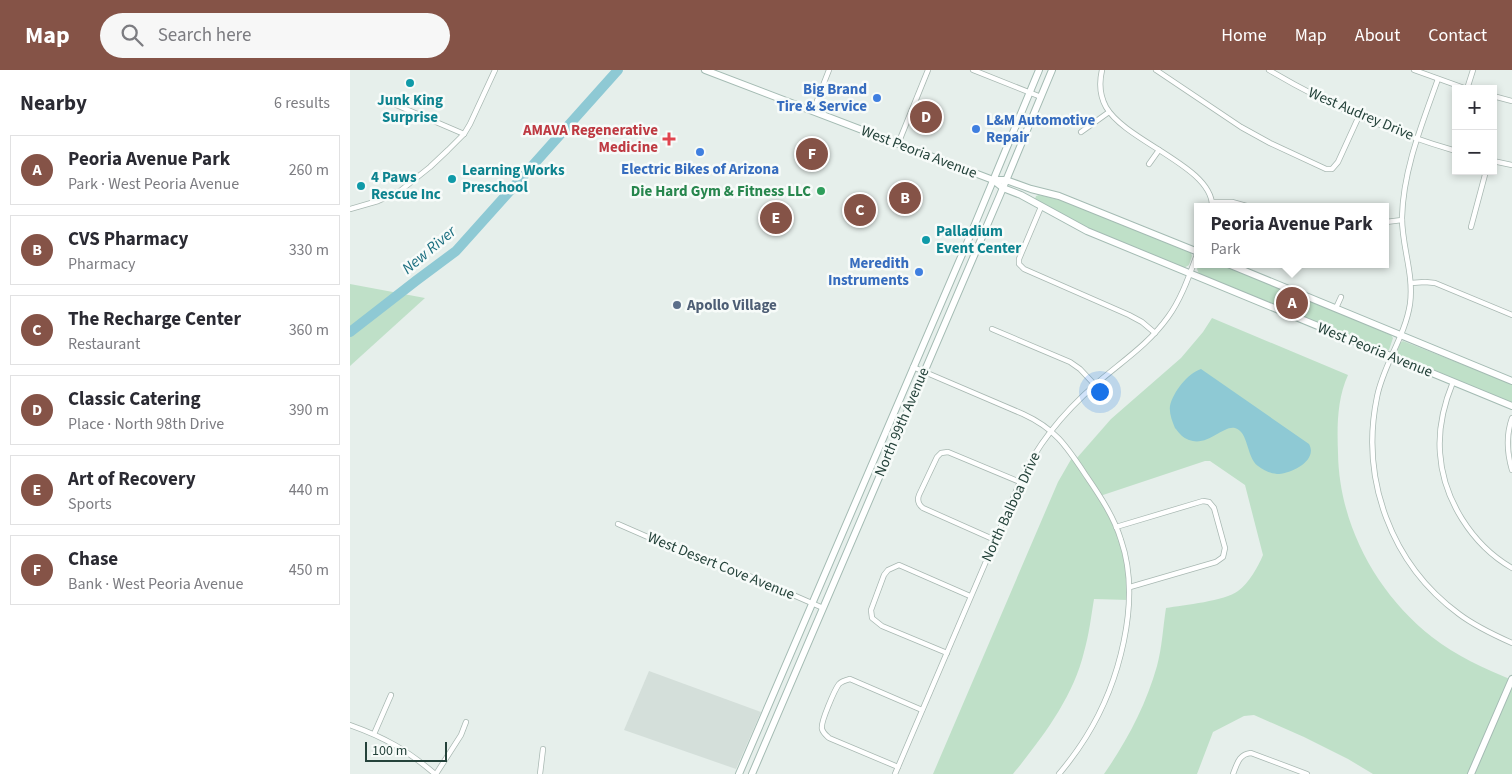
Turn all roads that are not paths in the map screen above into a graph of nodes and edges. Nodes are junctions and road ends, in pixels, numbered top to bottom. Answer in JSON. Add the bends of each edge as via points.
{"nodes":[{"id":1,"x":495,"y":70,"type":"edge"},
{"id":2,"x":706,"y":70,"type":"edge"},
{"id":3,"x":829,"y":70,"type":"edge"},
{"id":4,"x":928,"y":70,"type":"edge"},
{"id":5,"x":973,"y":70,"type":"edge"},
{"id":6,"x":1039,"y":70,"type":"edge"},
{"id":7,"x":1052,"y":70,"type":"edge"},
{"id":8,"x":1102,"y":70,"type":"edge"},
{"id":9,"x":1156,"y":70,"type":"edge"},
{"id":10,"x":1269,"y":70,"type":"edge"},
{"id":11,"x":1414,"y":70,"type":"edge"},
{"id":12,"x":1473,"y":70,"type":"edge"},
{"id":13,"x":1438,"y":79,"type":"junction"},
{"id":14,"x":1455,"y":85,"type":"edge"},
{"id":15,"x":1468,"y":85,"type":"edge"},
{"id":16,"x":1030,"y":92,"type":"junction"},
{"id":17,"x":1041,"y":96,"type":"junction"},
{"id":18,"x":1497,"y":97,"type":"edge"},
{"id":19,"x":1512,"y":101,"type":"edge"},
{"id":20,"x":394,"y":104,"type":"dead end"},
{"id":21,"x":813,"y":111,"type":"junction"},
{"id":22,"x":1109,"y":112,"type":"junction"},
{"id":23,"x":1359,"y":116,"type":"junction"},
{"id":24,"x":1081,"y":132,"type":"dead end"},
{"id":25,"x":464,"y":134,"type":"junction"},
{"id":26,"x":1417,"y":139,"type":"junction"},
{"id":27,"x":898,"y":144,"type":"junction"},
{"id":28,"x":1159,"y":150,"type":"junction"},
{"id":29,"x":1452,"y":150,"type":"edge"},
{"id":30,"x":1497,"y":162,"type":"edge"},
{"id":31,"x":1149,"y":164,"type":"dead end"},
{"id":32,"x":1512,"y":165,"type":"edge"},
{"id":33,"x":1485,"y":175,"type":"edge"},
{"id":34,"x":993,"y":180,"type":"junction"},
{"id":35,"x":1006,"y":180,"type":"junction"},
{"id":36,"x":1003,"y":188,"type":"junction"},
{"id":37,"x":1212,"y":203,"type":"edge"},
{"id":38,"x":1222,"y":203,"type":"edge"},
{"id":39,"x":1236,"y":203,"type":"edge"},
{"id":40,"x":1041,"y":207,"type":"junction"},
{"id":41,"x":350,"y":209,"type":"edge"},
{"id":42,"x":1402,"y":220,"type":"junction"},
{"id":43,"x":1389,"y":222,"type":"edge"},
{"id":44,"x":1471,"y":227,"type":"dead end"},
{"id":45,"x":1194,"y":250,"type":"edge"},
{"id":46,"x":1194,"y":263,"type":"edge"},
{"id":47,"x":1238,"y":268,"type":"edge"},
{"id":48,"x":1190,"y":274,"type":"junction"},
{"id":49,"x":1411,"y":283,"type":"junction"},
{"id":50,"x":946,"y":291,"type":"junction"},
{"id":51,"x":956,"y":296,"type":"junction"},
{"id":52,"x":1341,"y":297,"type":"dead end"},
{"id":53,"x":1336,"y":308,"type":"junction"},
{"id":54,"x":1512,"y":315,"type":"edge"},
{"id":55,"x":992,"y":329,"type":"dead end"},
{"id":56,"x":1155,"y":333,"type":"junction"},
{"id":57,"x":1399,"y":335,"type":"junction"},
{"id":58,"x":1391,"y":356,"type":"junction"},
{"id":59,"x":913,"y":367,"type":"junction"},
{"id":60,"x":924,"y":372,"type":"junction"},
{"id":61,"x":1453,"y":382,"type":"junction"},
{"id":62,"x":1512,"y":382,"type":"edge"},
{"id":63,"x":1095,"y":385,"type":"junction"},
{"id":64,"x":1512,"y":406,"type":"edge"},
{"id":65,"x":1512,"y":418,"type":"edge"},
{"id":66,"x":1051,"y":430,"type":"junction"},
{"id":67,"x":1512,"y":470,"type":"edge"},
{"id":68,"x":1020,"y":482,"type":"junction"},
{"id":69,"x":618,"y":524,"type":"dead end"},
{"id":70,"x":1116,"y":527,"type":"junction"},
{"id":71,"x":995,"y":540,"type":"junction"},
{"id":72,"x":1512,"y":568,"type":"edge"},
{"id":73,"x":1130,"y":587,"type":"junction"},
{"id":74,"x":970,"y":596,"type":"junction"},
{"id":75,"x":812,"y":603,"type":"junction"},
{"id":76,"x":823,"y":608,"type":"junction"},
{"id":77,"x":1512,"y":643,"type":"edge"},
{"id":78,"x":947,"y":653,"type":"junction"},
{"id":79,"x":784,"y":670,"type":"junction"},
{"id":80,"x":795,"y":674,"type":"junction"},
{"id":81,"x":1512,"y":679,"type":"edge"},
{"id":82,"x":391,"y":696,"type":"dead end"},
{"id":83,"x":922,"y":710,"type":"junction"},
{"id":84,"x":466,"y":722,"type":"dead end"},
{"id":85,"x":350,"y":725,"type":"edge"},
{"id":86,"x":374,"y":734,"type":"junction"},
{"id":87,"x":543,"y":749,"type":"dead end"},
{"id":88,"x":898,"y":767,"type":"junction"},
{"id":89,"x":740,"y":772,"type":"edge"},
{"id":90,"x":435,"y":774,"type":"edge"},
{"id":91,"x":540,"y":774,"type":"edge"},
{"id":92,"x":750,"y":774,"type":"edge"},
{"id":93,"x":895,"y":774,"type":"edge"},
{"id":94,"x":1059,"y":774,"type":"edge"},
{"id":95,"x":1233,"y":774,"type":"edge"},
{"id":96,"x":1307,"y":774,"type":"edge"},
{"id":97,"x":1470,"y":774,"type":"edge"}],
"edges":[{"from":1,"to":25,"type":"street"},
{"from":2,"to":21,"type":"main road","name":"West Peoria Avenue"},
{"from":3,"to":21,"type":"street"},
{"from":4,"to":27,"type":"street"},
{"from":5,"to":16,"type":"street"},
{"from":6,"to":16,"type":"main road","name":"North 99th Avenue"},
{"from":7,"to":17,"type":"main road","name":"North 99th Avenue"},
{"from":8,"to":22,"type":"street","via":[[1100,90]]},
{"from":9,"to":23,"type":"street","via":[[1241,127],[1326,169],[1332,169],[1338,162]]},
{"from":10,"to":23,"type":"street","name":"West Audrey Drive"},
{"from":11,"to":13,"type":"street"},
{"from":12,"to":15,"type":"street"},
{"from":13,"to":14,"type":"street"},
{"from":13,"to":26,"type":"street"},
{"from":16,"to":17,"type":"street"},
{"from":16,"to":34,"type":"main road","name":"North 99th Avenue"},
{"from":17,"to":35,"type":"main road","name":"North 99th Avenue"},
{"from":18,"to":19,"type":"street"},
{"from":20,"to":25,"type":"street"},
{"from":21,"to":27,"type":"main road","name":"West Peoria Avenue"},
{"from":22,"to":24,"type":"street"},
{"from":22,"to":28,"type":"street"},
{"from":23,"to":26,"type":"street","name":"West Audrey Drive"},
{"from":25,"to":41,"type":"street","via":[[400,192]]},
{"from":26,"to":29,"type":"street","name":"West Audrey Drive"},
{"from":26,"to":42,"type":"street","via":[[1406,182]]},
{"from":27,"to":34,"type":"main road","name":"West Peoria Avenue"},
{"from":28,"to":31,"type":"street"},
{"from":28,"to":37,"type":"street","via":[[1196,175],[1208,188]]},
{"from":30,"to":32,"type":"street"},
{"from":33,"to":44,"type":"street"},
{"from":34,"to":35,"type":"main road","name":"West Peoria Avenue"},
{"from":34,"to":36,"type":"main road","name":"West Peoria Avenue"},
{"from":34,"to":50,"type":"main road","name":"North 99th Avenue"},
{"from":35,"to":36,"type":"main road","name":"North 99th Avenue"},
{"from":35,"to":45,"type":"main road","name":"West Peoria Avenue","via":[[1075,201]]},
{"from":36,"to":40,"type":"main road","name":"West Peoria Avenue"},
{"from":36,"to":51,"type":"main road","name":"North 99th Avenue"},
{"from":38,"to":39,"type":"street"},
{"from":40,"to":48,"type":"main road","name":"West Peoria Avenue","via":[[1087,231]]},
{"from":40,"to":56,"type":"street","via":[[1019,264],[1129,315]]},
{"from":42,"to":43,"type":"street"},
{"from":42,"to":49,"type":"street"},
{"from":46,"to":48,"type":"street","name":"North Balboa Drive"},
{"from":47,"to":53,"type":"main road","name":"West Peoria Avenue"},
{"from":48,"to":56,"type":"street","name":"North Balboa Drive","via":[[1174,308]]},
{"from":48,"to":58,"type":"main road","name":"West Peoria Avenue"},
{"from":49,"to":54,"type":"street","via":[[1435,284]]},
{"from":49,"to":57,"type":"street","via":[[1409,306]]},
{"from":50,"to":51,"type":"main road"},
{"from":50,"to":59,"type":"main road","name":"North 99th Avenue"},
{"from":51,"to":60,"type":"main road","name":"North 99th Avenue"},
{"from":52,"to":53,"type":"street","name":"West Peoria Avenue"},
{"from":53,"to":57,"type":"main road","name":"West Peoria Avenue"},
{"from":55,"to":63,"type":"street","via":[[1070,362]]},
{"from":56,"to":63,"type":"street","name":"North Balboa Drive"},
{"from":57,"to":58,"type":"street"},
{"from":57,"to":62,"type":"main road","name":"West Peoria Avenue"},
{"from":58,"to":61,"type":"main road","name":"West Peoria Avenue"},
{"from":58,"to":77,"type":"street","via":[[1376,397],[1372,450],[1377,488],[1386,519],[1406,559],[1434,593],[1476,626]]},
{"from":59,"to":60,"type":"street"},
{"from":59,"to":75,"type":"main road","name":"North 99th Avenue"},
{"from":60,"to":66,"type":"street","via":[[1023,414]]},
{"from":60,"to":76,"type":"main road","name":"North 99th Avenue"},
{"from":61,"to":64,"type":"main road","name":"West Peoria Avenue"},
{"from":61,"to":72,"type":"street","via":[[1441,420],[1440,453],[1446,486],[1470,531],[1492,555]]},
{"from":63,"to":66,"type":"street","name":"North Balboa Drive"},
{"from":65,"to":67,"type":"street","via":[[1508,439]]},
{"from":66,"to":68,"type":"street","name":"North Balboa Drive","via":[[1033,455]]},
{"from":66,"to":70,"type":"street","via":[[1080,466]]},
{"from":68,"to":71,"type":"street","name":"North Balboa Drive"},
{"from":68,"to":71,"type":"street","via":[[948,452],[936,457],[926,479],[918,499],[920,506]]},
{"from":69,"to":75,"type":"street","name":"West Desert Cove Avenue"},
{"from":70,"to":73,"type":"street","via":[[1125,554]]},
{"from":70,"to":73,"type":"street","via":[[1203,501],[1209,502],[1214,508],[1225,548],[1223,557],[1216,562]]},
{"from":71,"to":74,"type":"street","name":"North Balboa Drive"},
{"from":73,"to":94,"type":"street","via":[[1128,616],[1116,670],[1087,736]]},
{"from":74,"to":78,"type":"street","name":"North Balboa Drive"},
{"from":74,"to":78,"type":"street","via":[[899,565],[888,570],[877,592],[870,614],[876,623]]},
{"from":75,"to":76,"type":"street","name":"West Desert Cove Avenue"},
{"from":75,"to":79,"type":"main road","name":"North 99th Avenue"},
{"from":76,"to":80,"type":"main road","name":"North 99th Avenue"},
{"from":78,"to":83,"type":"street","name":"North Balboa Drive"},
{"from":79,"to":80,"type":"main road"},
{"from":79,"to":89,"type":"main road","name":"North 99th Avenue"},
{"from":80,"to":92,"type":"main road","name":"North 99th Avenue"},
{"from":81,"to":97,"type":"main road"},
{"from":82,"to":86,"type":"street"},
{"from":83,"to":88,"type":"street","name":"North Balboa Drive"},
{"from":83,"to":88,"type":"street","via":[[850,679],[838,684],[822,724],[824,734]]},
{"from":84,"to":90,"type":"street"},
{"from":85,"to":86,"type":"street"},
{"from":86,"to":90,"type":"street","via":[[414,756]]},
{"from":87,"to":91,"type":"street"},
{"from":88,"to":93,"type":"street","name":"North Balboa Drive"},
{"from":89,"to":92,"type":"street"},
{"from":95,"to":96,"type":"street","via":[[1240,758],[1247,753]]}]}
